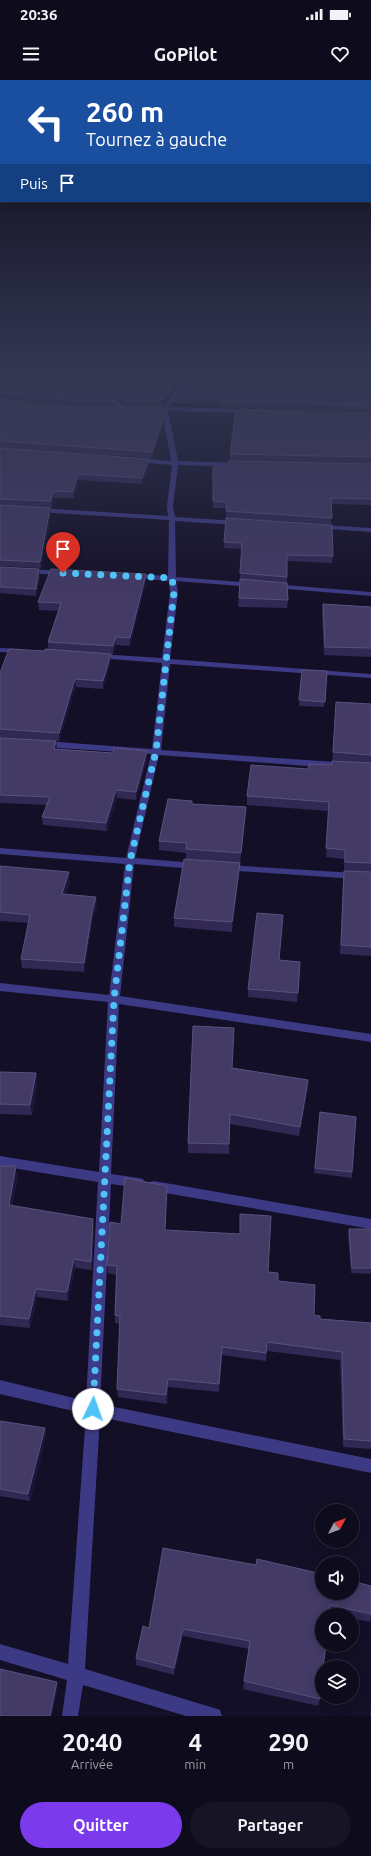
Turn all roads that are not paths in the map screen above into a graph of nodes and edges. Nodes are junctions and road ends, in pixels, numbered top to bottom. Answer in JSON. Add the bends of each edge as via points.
{"nodes":[{"id":1,"x":172,"y":452,"type":"edge"},
{"id":2,"x":128,"y":460,"type":"edge"},
{"id":3,"x":175,"y":463,"type":"junction"},
{"id":4,"x":253,"y":465,"type":"edge"},
{"id":5,"x":31,"y":510,"type":"edge"},
{"id":6,"x":172,"y":519,"type":"junction"},
{"id":7,"x":244,"y":523,"type":"edge"},
{"id":8,"x":307,"y":526,"type":"edge"},
{"id":9,"x":371,"y":530,"type":"edge"},
{"id":10,"x":0,"y":570,"type":"edge"},
{"id":11,"x":70,"y":573,"type":"edge"},
{"id":12,"x":125,"y":576,"type":"edge"},
{"id":13,"x":172,"y":578,"type":"junction"},
{"id":14,"x":371,"y":594,"type":"edge"},
{"id":15,"x":0,"y":650,"type":"edge"},
{"id":16,"x":32,"y":652,"type":"edge"},
{"id":17,"x":87,"y":656,"type":"edge"},
{"id":18,"x":166,"y":661,"type":"junction"},
{"id":19,"x":371,"y":676,"type":"edge"},
{"id":20,"x":31,"y":744,"type":"edge"},
{"id":21,"x":156,"y":751,"type":"junction"},
{"id":22,"x":347,"y":766,"type":"edge"},
{"id":23,"x":0,"y":851,"type":"edge"},
{"id":24,"x":130,"y":861,"type":"junction"},
{"id":25,"x":371,"y":877,"type":"edge"},
{"id":26,"x":0,"y":987,"type":"edge"},
{"id":27,"x":114,"y":999,"type":"junction"},
{"id":28,"x":371,"y":1038,"type":"edge"},
{"id":29,"x":0,"y":1161,"type":"edge"},
{"id":30,"x":106,"y":1177,"type":"junction"},
{"id":31,"x":371,"y":1224,"type":"edge"},
{"id":32,"x":0,"y":1387,"type":"edge"},
{"id":33,"x":93,"y":1409,"type":"junction"},
{"id":34,"x":371,"y":1466,"type":"edge"},
{"id":35,"x":0,"y":1652,"type":"edge"},
{"id":36,"x":76,"y":1674,"type":"junction"},
{"id":37,"x":70,"y":1716,"type":"edge"},
{"id":38,"x":214,"y":1716,"type":"edge"}],
"edges":[{"from":1,"to":3,"type":"street"},
{"from":2,"to":3,"type":"street"},
{"from":3,"to":4,"type":"street"},
{"from":3,"to":6,"type":"street","via":[[170,506]]},
{"from":5,"to":6,"type":"street"},
{"from":6,"to":7,"type":"street"},
{"from":6,"to":13,"type":"street"},
{"from":8,"to":9,"type":"street"},
{"from":10,"to":11,"type":"street"},
{"from":12,"to":13,"type":"street"},
{"from":13,"to":14,"type":"street"},
{"from":13,"to":18,"type":"street","via":[[174,592]]},
{"from":15,"to":16,"type":"street"},
{"from":17,"to":18,"type":"street"},
{"from":18,"to":19,"type":"street"},
{"from":18,"to":21,"type":"street"},
{"from":20,"to":21,"type":"street"},
{"from":21,"to":22,"type":"street"},
{"from":21,"to":24,"type":"street"},
{"from":23,"to":24,"type":"street"},
{"from":24,"to":25,"type":"street"},
{"from":24,"to":27,"type":"street"},
{"from":26,"to":27,"type":"street"},
{"from":27,"to":28,"type":"street"},
{"from":27,"to":30,"type":"street"},
{"from":29,"to":30,"type":"street"},
{"from":30,"to":31,"type":"street"},
{"from":30,"to":33,"type":"street"},
{"from":32,"to":33,"type":"street"},
{"from":33,"to":34,"type":"street"},
{"from":33,"to":36,"type":"street"},
{"from":35,"to":36,"type":"street"},
{"from":36,"to":37,"type":"street"},
{"from":36,"to":38,"type":"street"}]}
